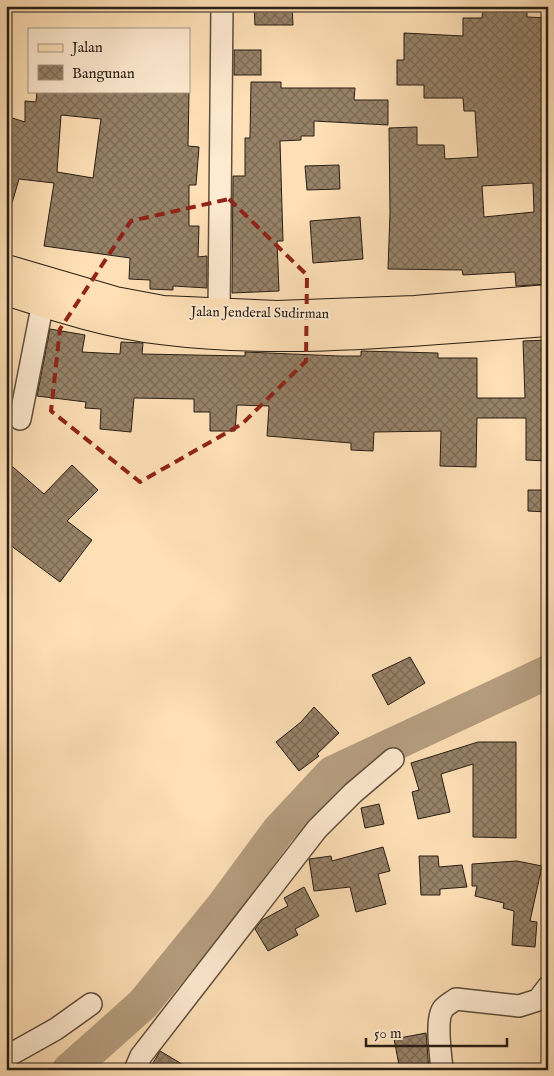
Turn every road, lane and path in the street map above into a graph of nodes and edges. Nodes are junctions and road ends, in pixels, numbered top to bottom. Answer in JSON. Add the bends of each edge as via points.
{"nodes":[{"id":1,"x":222,"y":6,"type":"edge"},
{"id":2,"x":6,"y":269,"type":"edge"},
{"id":3,"x":6,"y":291,"type":"edge"},
{"id":4,"x":548,"y":299,"type":"edge"},
{"id":5,"x":44,"y":302,"type":"junction"},
{"id":6,"x":219,"y":312,"type":"junction"},
{"id":7,"x":416,"y":320,"type":"junction"},
{"id":8,"x":548,"y":322,"type":"edge"},
{"id":9,"x":20,"y":419,"type":"dead end"},
{"id":10,"x":393,"y":759,"type":"dead end"},
{"id":11,"x":548,"y":987,"type":"edge"},
{"id":12,"x":91,"y":1004,"type":"dead end"},
{"id":13,"x":6,"y":1057,"type":"edge"},
{"id":14,"x":135,"y":1070,"type":"edge"},
{"id":15,"x":442,"y":1070,"type":"edge"}],
"edges":[{"from":1,"to":6,"type":"street"},
{"from":2,"to":6,"type":"main road","name":"Jalan Jenderal Sudirman","via":[[115,301],[163,310]]},
{"from":3,"to":5,"type":"main road","name":"Jalan Jenderal Sudirman"},
{"from":4,"to":7,"type":"main road","name":"Jalan Jenderal Sudirman"},
{"from":5,"to":7,"type":"main road","name":"Jalan Jenderal Sudirman","via":[[160,330],[219,335],[278,336]]},
{"from":5,"to":9,"type":"street"},
{"from":6,"to":7,"type":"main road","name":"Jalan Jenderal Sudirman"},
{"from":7,"to":8,"type":"main road","name":"Jalan Jenderal Sudirman"},
{"from":10,"to":14,"type":"street","via":[[353,793],[304,844],[141,1056]]},
{"from":11,"to":15,"type":"street","via":[[538,1000],[519,1006],[456,999],[442,1009]]},
{"from":12,"to":13,"type":"street","via":[[56,1029]]}]}
